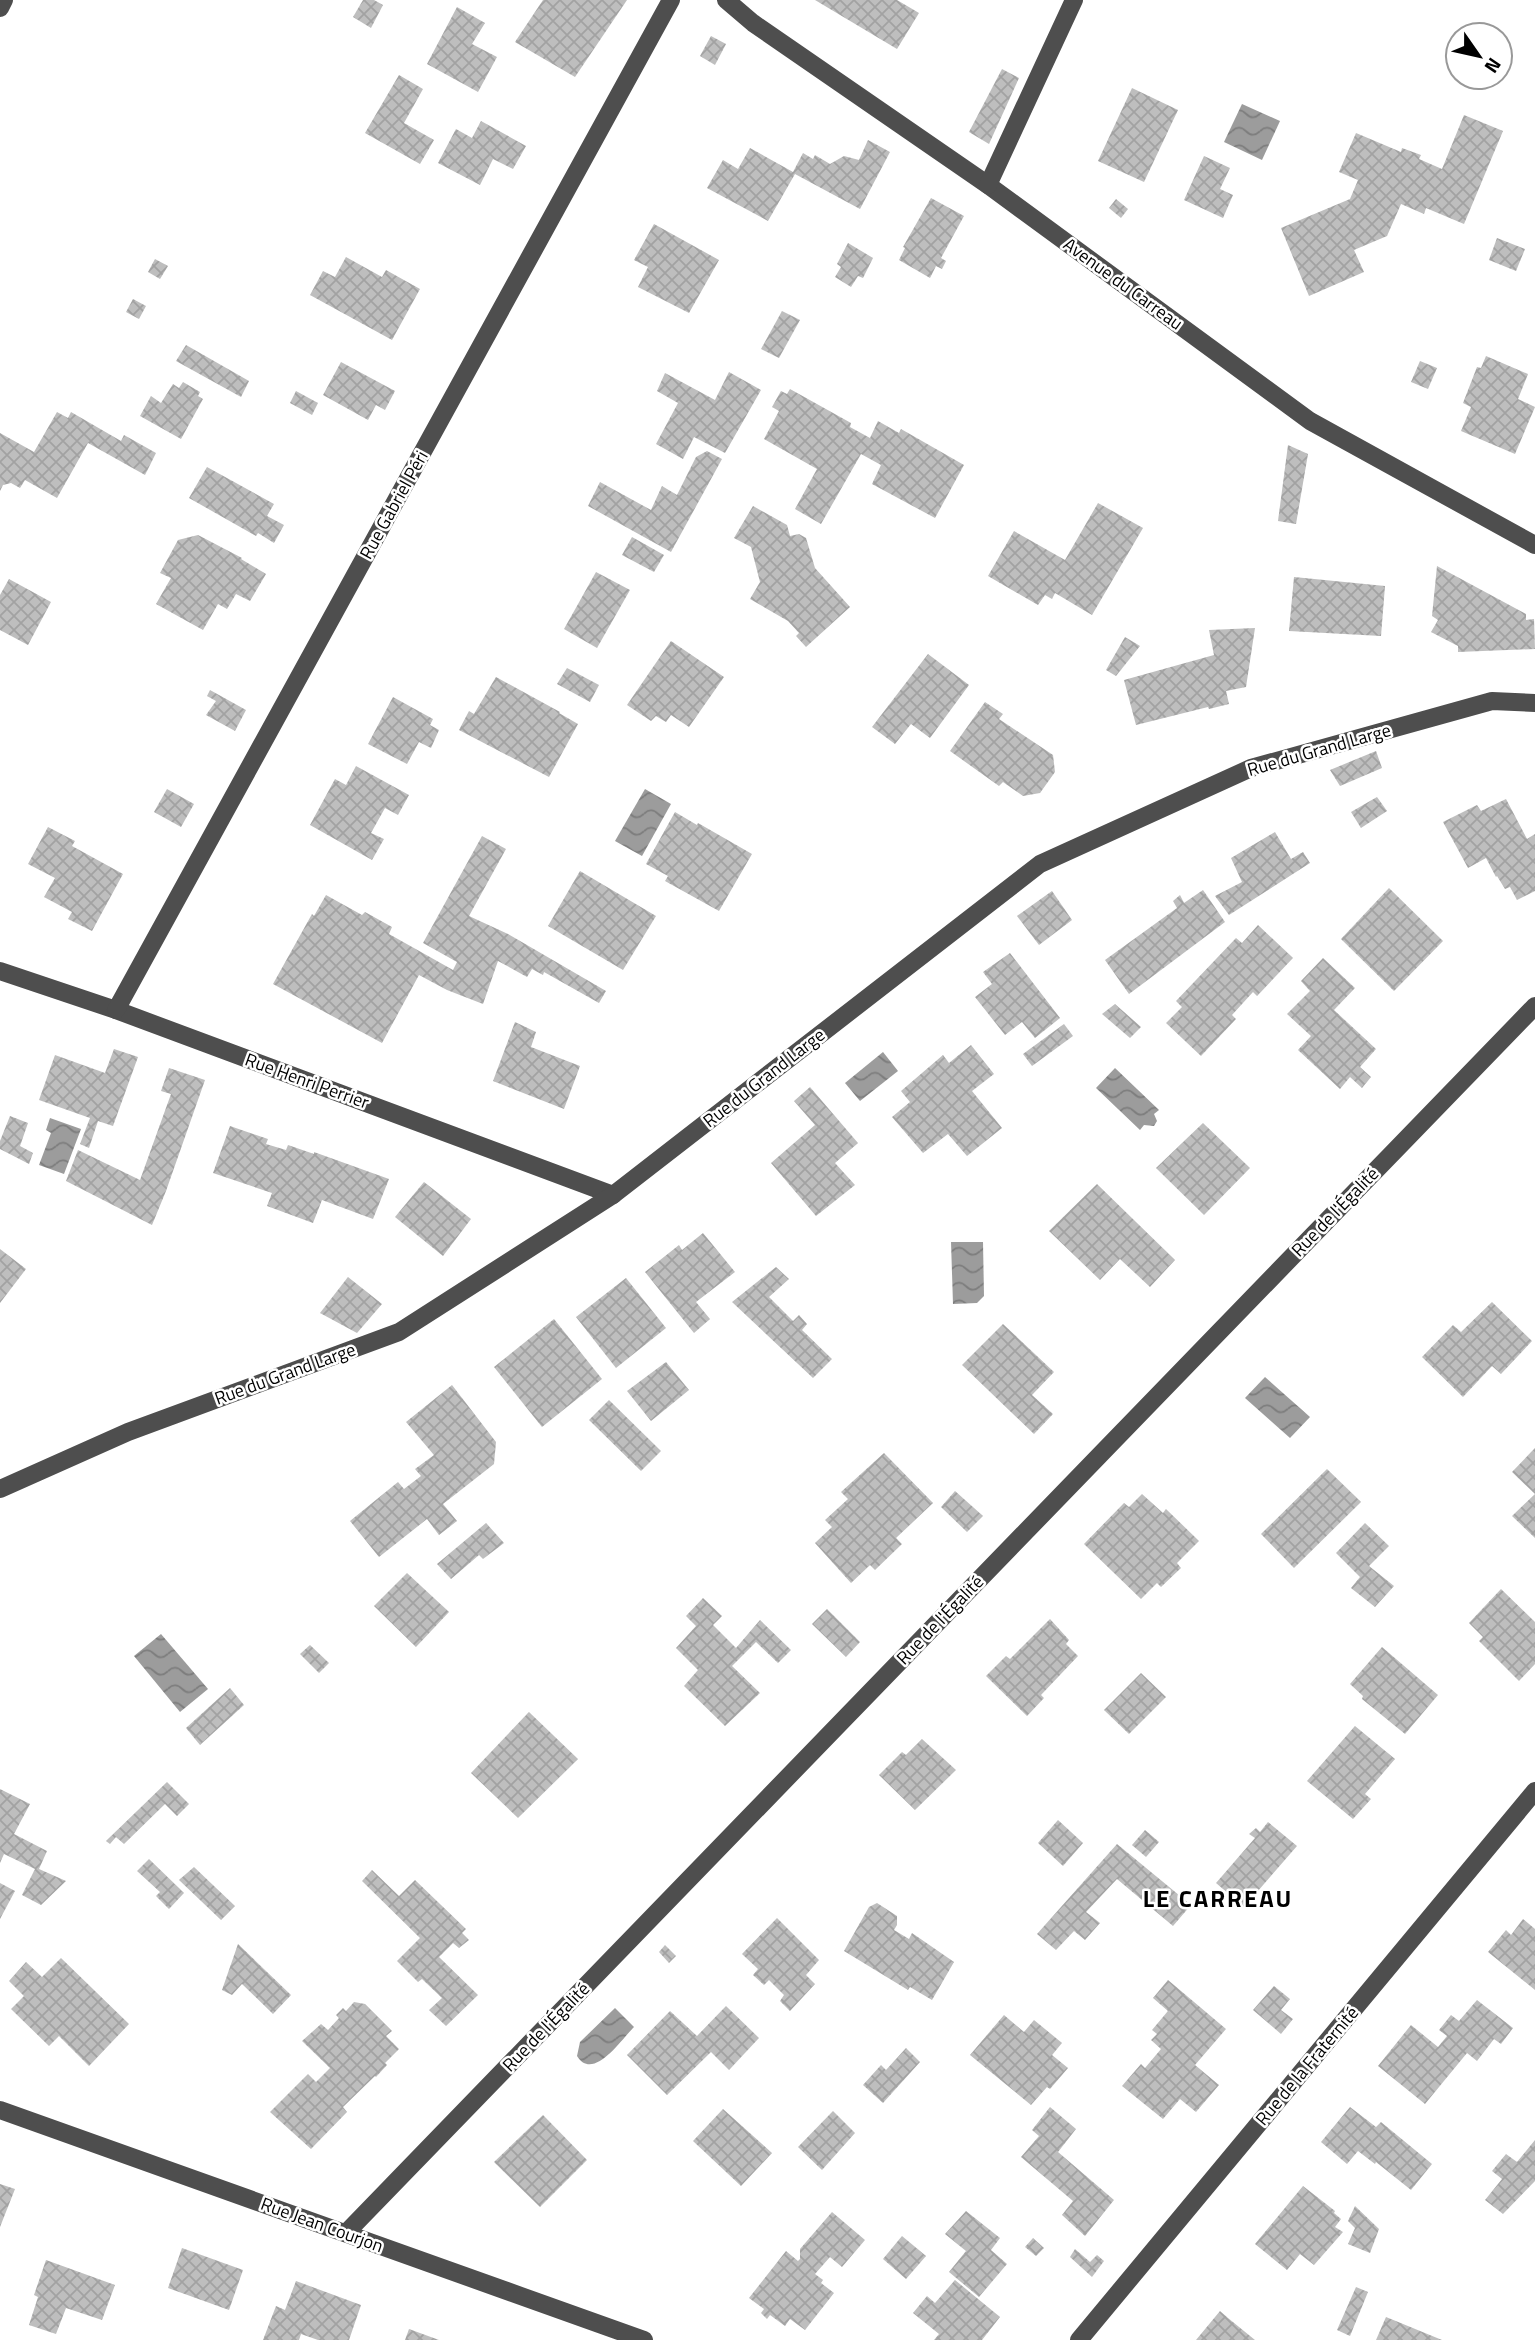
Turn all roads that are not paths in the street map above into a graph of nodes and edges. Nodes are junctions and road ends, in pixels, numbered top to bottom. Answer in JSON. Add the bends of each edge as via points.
{"nodes":[{"id":1,"x":4,"y":0,"type":"edge"},
{"id":2,"x":671,"y":0,"type":"edge"},
{"id":3,"x":726,"y":0,"type":"edge"},
{"id":4,"x":1074,"y":0,"type":"edge"},
{"id":5,"x":0,"y":8,"type":"edge"},
{"id":6,"x":988,"y":185,"type":"junction"},
{"id":7,"x":1535,"y":545,"type":"edge"},
{"id":8,"x":1535,"y":703,"type":"edge"},
{"id":9,"x":0,"y":971,"type":"edge"},
{"id":10,"x":1535,"y":1006,"type":"edge"},
{"id":11,"x":116,"y":1010,"type":"junction"},
{"id":12,"x":613,"y":1195,"type":"junction"},
{"id":13,"x":0,"y":1489,"type":"edge"},
{"id":14,"x":1535,"y":1791,"type":"edge"},
{"id":15,"x":0,"y":2110,"type":"edge"},
{"id":16,"x":346,"y":2234,"type":"junction"},
{"id":17,"x":644,"y":2340,"type":"edge"},
{"id":18,"x":1079,"y":2340,"type":"edge"}],
"edges":[{"from":1,"to":5,"type":"street"},
{"from":2,"to":11,"type":"street","name":"Rue Gabriel Péri"},
{"from":3,"to":6,"type":"street","name":"Avenue du Carreau"},
{"from":4,"to":6,"type":"street"},
{"from":6,"to":7,"type":"street","name":"Avenue du Carreau","via":[[1310,421]]},
{"from":8,"to":12,"type":"street","name":"Rue du Grand Large","via":[[1492,701],[1251,768],[1040,864]]},
{"from":9,"to":11,"type":"street","name":"Rue Henri Perrier"},
{"from":10,"to":16,"type":"street","name":"Rue de l'Égalité"},
{"from":11,"to":12,"type":"street","name":"Rue Henri Perrier"},
{"from":12,"to":13,"type":"street","name":"Rue du Grand Large","via":[[399,1332],[128,1432]]},
{"from":14,"to":18,"type":"street","name":"Rue de la Fraternité"},
{"from":15,"to":16,"type":"street","name":"Rue Jean Courjon"},
{"from":16,"to":17,"type":"street","name":"Rue Jean Courjon"}]}
